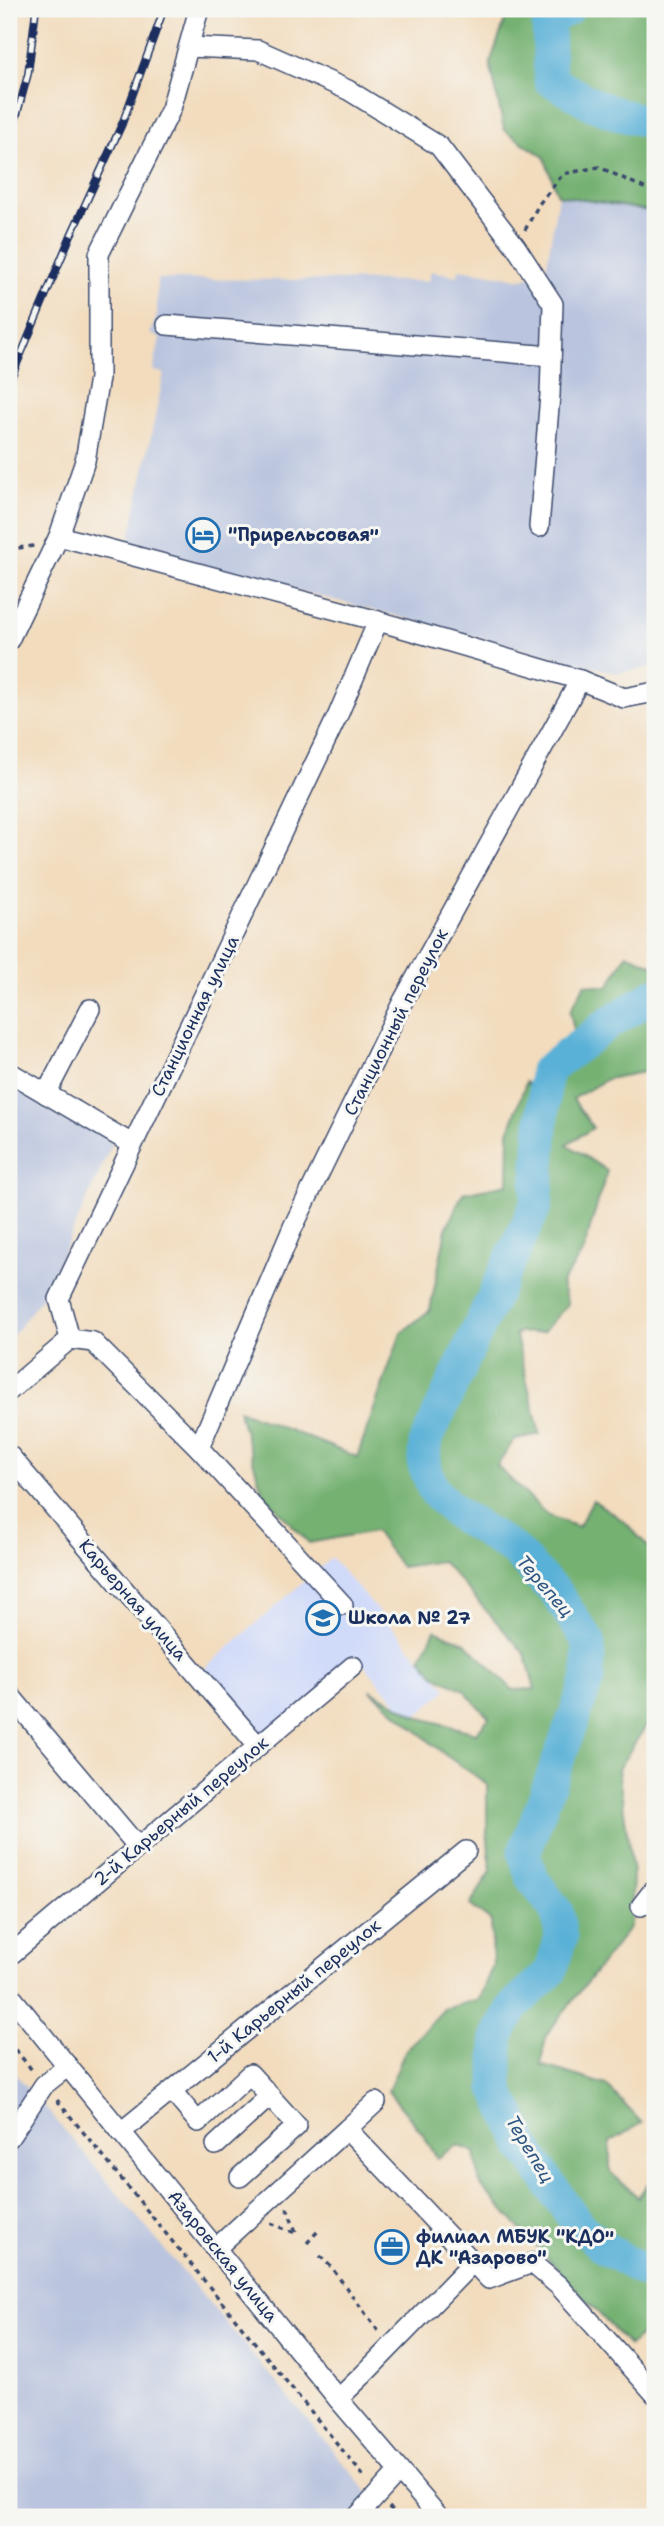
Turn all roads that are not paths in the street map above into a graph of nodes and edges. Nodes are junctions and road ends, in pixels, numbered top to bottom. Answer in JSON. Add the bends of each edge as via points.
{"nodes":[{"id":1,"x":199,"y":9,"type":"edge"},
{"id":2,"x":189,"y":47,"type":"junction"},
{"id":3,"x":167,"y":325,"type":"dead end"},
{"id":4,"x":551,"y":356,"type":"junction"},
{"id":5,"x":538,"y":527,"type":"dead end"},
{"id":6,"x":59,"y":536,"type":"junction"},
{"id":7,"x":378,"y":621,"type":"junction"},
{"id":8,"x":9,"y":640,"type":"edge"},
{"id":9,"x":580,"y":680,"type":"junction"},
{"id":10,"x":655,"y":692,"type":"edge"},
{"id":11,"x":90,"y":1009,"type":"dead end"},
{"id":12,"x":9,"y":1072,"type":"edge"},
{"id":13,"x":46,"y":1094,"type":"junction"},
{"id":14,"x":131,"y":1144,"type":"junction"},
{"id":15,"x":70,"y":1339,"type":"junction"},
{"id":16,"x":9,"y":1391,"type":"edge"},
{"id":17,"x":199,"y":1448,"type":"junction"},
{"id":18,"x":9,"y":1455,"type":"edge"},
{"id":19,"x":343,"y":1605,"type":"dead end"},
{"id":20,"x":353,"y":1666,"type":"dead end"},
{"id":21,"x":9,"y":1694,"type":"edge"},
{"id":22,"x":258,"y":1746,"type":"junction"},
{"id":23,"x":138,"y":1847,"type":"junction"},
{"id":24,"x":466,"y":1852,"type":"dead end"},
{"id":25,"x":655,"y":1888,"type":"edge"},
{"id":26,"x":641,"y":1906,"type":"dead end"},
{"id":27,"x":9,"y":1956,"type":"edge"},
{"id":28,"x":9,"y":1994,"type":"edge"},
{"id":29,"x":68,"y":2066,"type":"junction"},
{"id":30,"x":172,"y":2091,"type":"junction"},
{"id":31,"x":270,"y":2096,"type":"junction"},
{"id":32,"x":376,"y":2102,"type":"dead end"},
{"id":33,"x":347,"y":2129,"type":"junction"},
{"id":34,"x":121,"y":2132,"type":"junction"},
{"id":35,"x":9,"y":2138,"type":"edge"},
{"id":36,"x":216,"y":2145,"type":"dead end"},
{"id":37,"x":240,"y":2177,"type":"dead end"},
{"id":38,"x":216,"y":2248,"type":"junction"},
{"id":39,"x":473,"y":2262,"type":"junction"},
{"id":40,"x":655,"y":2394,"type":"edge"},
{"id":41,"x":338,"y":2399,"type":"junction"},
{"id":42,"x":399,"y":2471,"type":"junction"},
{"id":43,"x":357,"y":2517,"type":"edge"},
{"id":44,"x":439,"y":2517,"type":"edge"}],
"edges":[{"from":1,"to":2,"type":"street"},
{"from":2,"to":4,"type":"street","via":[[258,50],[348,90],[439,146],[553,304]]},
{"from":2,"to":6,"type":"street","via":[[170,109],[99,254],[99,378],[85,461]]},
{"from":3,"to":4,"type":"street"},
{"from":4,"to":5,"type":"street"},
{"from":6,"to":7,"type":"street"},
{"from":6,"to":8,"type":"street"},
{"from":7,"to":9,"type":"street"},
{"from":7,"to":14,"type":"street","name":"Станционная улица","via":[[321,751]]},
{"from":9,"to":10,"type":"street","via":[[624,698]]},
{"from":9,"to":17,"type":"street","name":"Станционный переулок","via":[[403,1002],[293,1227]]},
{"from":11,"to":13,"type":"street"},
{"from":12,"to":13,"type":"street"},
{"from":13,"to":14,"type":"street"},
{"from":14,"to":15,"type":"street","name":"Станционная улица","via":[[60,1298]]},
{"from":15,"to":16,"type":"street"},
{"from":15,"to":17,"type":"street","via":[[93,1342]]},
{"from":17,"to":19,"type":"street"},
{"from":18,"to":22,"type":"street","name":"Карьерная улица"},
{"from":20,"to":22,"type":"street","name":"2-й Карьерный переулок"},
{"from":21,"to":23,"type":"street"},
{"from":22,"to":23,"type":"street","name":"2-й Карьерный переулок"},
{"from":23,"to":27,"type":"street","name":"2-й Карьерный переулок"},
{"from":24,"to":30,"type":"street","name":"1-й Карьерный переулок"},
{"from":25,"to":26,"type":"street"},
{"from":28,"to":29,"type":"street","name":"Азаровская улица"},
{"from":29,"to":34,"type":"street","name":"Азаровская улица"},
{"from":29,"to":35,"type":"street","via":[[44,2085]]},
{"from":30,"to":31,"type":"street","via":[[198,2122],[250,2074]]},
{"from":30,"to":34,"type":"street","name":"1-й Карьерный переулок"},
{"from":31,"to":36,"type":"street"},
{"from":31,"to":37,"type":"street","via":[[297,2126]]},
{"from":32,"to":33,"type":"street"},
{"from":33,"to":38,"type":"street"},
{"from":33,"to":39,"type":"street"},
{"from":34,"to":38,"type":"street","name":"Азаровская улица"},
{"from":38,"to":41,"type":"street","name":"Азаровская улица"},
{"from":39,"to":40,"type":"street","via":[[489,2279],[532,2263],[559,2286]]},
{"from":39,"to":41,"type":"street"},
{"from":41,"to":42,"type":"street","name":"Азаровская улица"},
{"from":42,"to":43,"type":"street"},
{"from":42,"to":44,"type":"street","name":"Азаровская улица"}]}
